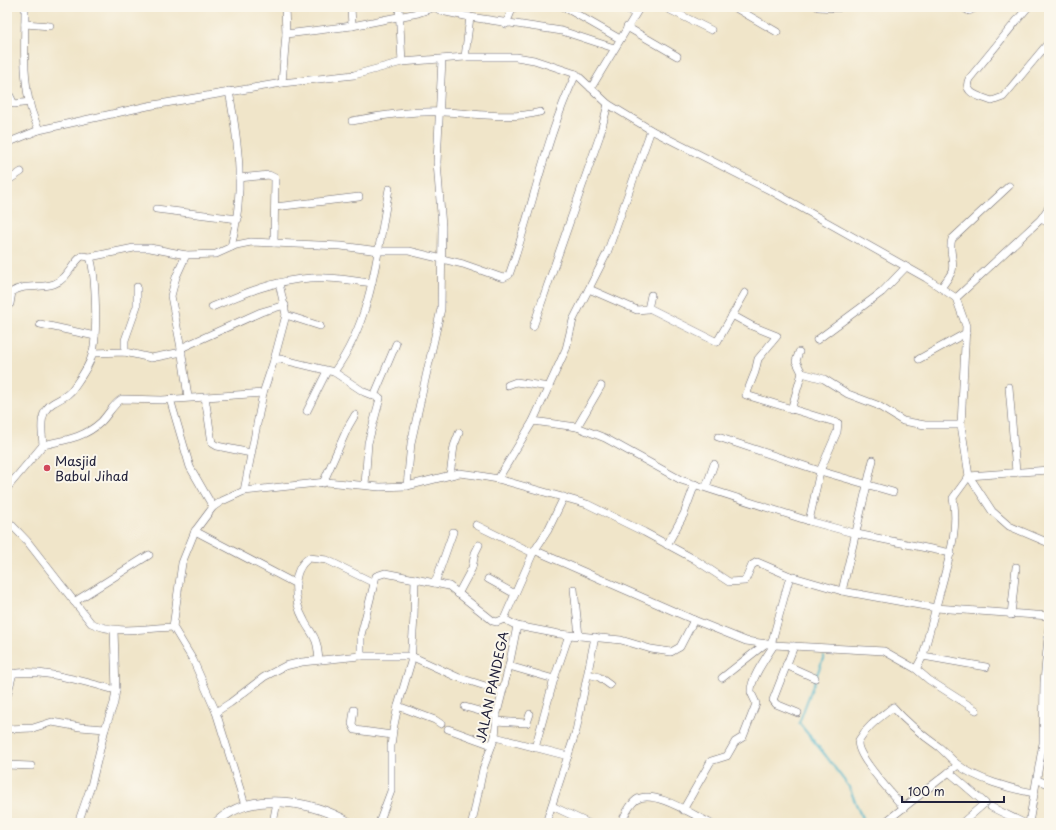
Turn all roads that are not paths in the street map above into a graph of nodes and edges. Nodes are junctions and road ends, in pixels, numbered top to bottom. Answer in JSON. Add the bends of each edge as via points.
{"nodes":[{"id":1,"x":25,"y":7,"type":"edge"},
{"id":2,"x":285,"y":7,"type":"edge"},
{"id":3,"x":350,"y":7,"type":"edge"},
{"id":4,"x":399,"y":7,"type":"edge"},
{"id":5,"x":435,"y":7,"type":"edge"},
{"id":6,"x":513,"y":7,"type":"edge"},
{"id":7,"x":564,"y":7,"type":"edge"},
{"id":8,"x":624,"y":7,"type":"edge"},
{"id":9,"x":640,"y":7,"type":"edge"},
{"id":10,"x":664,"y":7,"type":"edge"},
{"id":11,"x":734,"y":7,"type":"edge"},
{"id":12,"x":818,"y":7,"type":"edge"},
{"id":13,"x":962,"y":7,"type":"edge"},
{"id":14,"x":977,"y":7,"type":"edge"},
{"id":15,"x":1028,"y":7,"type":"edge"},
{"id":16,"x":838,"y":8,"type":"dead end"},
{"id":17,"x":635,"y":14,"type":"junction"},
{"id":18,"x":400,"y":17,"type":"junction"},
{"id":19,"x":470,"y":17,"type":"junction"},
{"id":20,"x":25,"y":24,"type":"junction"},
{"id":21,"x":506,"y":24,"type":"junction"},
{"id":22,"x":50,"y":26,"type":"dead end"},
{"id":23,"x":352,"y":26,"type":"junction"},
{"id":24,"x":627,"y":28,"type":"junction"},
{"id":25,"x":711,"y":30,"type":"dead end"},
{"id":26,"x":778,"y":32,"type":"dead end"},
{"id":27,"x":286,"y":34,"type":"junction"},
{"id":28,"x":620,"y":39,"type":"junction"},
{"id":29,"x":1049,"y":42,"type":"edge"},
{"id":30,"x":614,"y":48,"type":"junction"},
{"id":31,"x":678,"y":56,"type":"dead end"},
{"id":32,"x":465,"y":57,"type":"junction"},
{"id":33,"x":442,"y":59,"type":"junction"},
{"id":34,"x":402,"y":62,"type":"junction"},
{"id":35,"x":576,"y":74,"type":"junction"},
{"id":36,"x":282,"y":83,"type":"junction"},
{"id":37,"x":591,"y":88,"type":"junction"},
{"id":38,"x":7,"y":90,"type":"edge"},
{"id":39,"x":229,"y":91,"type":"junction"},
{"id":40,"x":30,"y":102,"type":"junction"},
{"id":41,"x":608,"y":104,"type":"junction"},
{"id":42,"x":441,"y":112,"type":"junction"},
{"id":43,"x":540,"y":112,"type":"dead end"},
{"id":44,"x":352,"y":121,"type":"dead end"},
{"id":45,"x":39,"y":130,"type":"junction"},
{"id":46,"x":651,"y":130,"type":"junction"},
{"id":47,"x":7,"y":143,"type":"edge"},
{"id":48,"x":21,"y":172,"type":"dead end"},
{"id":49,"x":239,"y":178,"type":"junction"},
{"id":50,"x":7,"y":181,"type":"edge"},
{"id":51,"x":1010,"y":186,"type":"dead end"},
{"id":52,"x":389,"y":189,"type":"dead end"},
{"id":53,"x":359,"y":197,"type":"dead end"},
{"id":54,"x":275,"y":207,"type":"junction"},
{"id":55,"x":1049,"y":207,"type":"edge"},
{"id":56,"x":156,"y":209,"type":"dead end"},
{"id":57,"x":238,"y":219,"type":"junction"},
{"id":58,"x":1041,"y":219,"type":"junction"},
{"id":59,"x":1049,"y":223,"type":"edge"},
{"id":60,"x":274,"y":243,"type":"junction"},
{"id":61,"x":231,"y":247,"type":"junction"},
{"id":62,"x":379,"y":251,"type":"junction"},
{"id":63,"x":186,"y":255,"type":"junction"},
{"id":64,"x":90,"y":258,"type":"junction"},
{"id":65,"x":443,"y":261,"type":"junction"},
{"id":66,"x":906,"y":267,"type":"junction"},
{"id":67,"x":279,"y":283,"type":"junction"},
{"id":68,"x":372,"y":283,"type":"junction"},
{"id":69,"x":137,"y":287,"type":"dead end"},
{"id":70,"x":941,"y":288,"type":"junction"},
{"id":71,"x":589,"y":289,"type":"junction"},
{"id":72,"x":745,"y":293,"type":"dead end"},
{"id":73,"x":651,"y":295,"type":"dead end"},
{"id":74,"x":956,"y":298,"type":"junction"},
{"id":75,"x":7,"y":305,"type":"edge"},
{"id":76,"x":285,"y":305,"type":"junction"},
{"id":77,"x":212,"y":307,"type":"dead end"},
{"id":78,"x":649,"y":308,"type":"junction"},
{"id":79,"x":286,"y":315,"type":"junction"},
{"id":80,"x":732,"y":315,"type":"junction"},
{"id":81,"x":40,"y":324,"type":"dead end"},
{"id":82,"x":320,"y":326,"type":"dead end"},
{"id":83,"x":533,"y":327,"type":"dead end"},
{"id":84,"x":966,"y":333,"type":"junction"},
{"id":85,"x":95,"y":336,"type":"junction"},
{"id":86,"x":817,"y":340,"type":"dead end"},
{"id":87,"x":396,"y":344,"type":"dead end"},
{"id":88,"x":182,"y":350,"type":"junction"},
{"id":89,"x":125,"y":352,"type":"junction"},
{"id":90,"x":799,"y":352,"type":"dead end"},
{"id":91,"x":93,"y":353,"type":"junction"},
{"id":92,"x":919,"y":359,"type":"dead end"},
{"id":93,"x":274,"y":360,"type":"junction"},
{"id":94,"x":330,"y":371,"type":"junction"},
{"id":95,"x":802,"y":374,"type":"junction"},
{"id":96,"x":508,"y":385,"type":"dead end"},
{"id":97,"x":601,"y":386,"type":"dead end"},
{"id":98,"x":1008,"y":387,"type":"dead end"},
{"id":99,"x":549,"y":388,"type":"junction"},
{"id":100,"x":263,"y":393,"type":"junction"},
{"id":101,"x":205,"y":396,"type":"junction"},
{"id":102,"x":374,"y":396,"type":"junction"},
{"id":103,"x":188,"y":397,"type":"junction"},
{"id":104,"x":170,"y":399,"type":"junction"},
{"id":105,"x":791,"y":410,"type":"junction"},
{"id":106,"x":306,"y":412,"type":"dead end"},
{"id":107,"x":355,"y":415,"type":"dead end"},
{"id":108,"x":533,"y":421,"type":"junction"},
{"id":109,"x":961,"y":424,"type":"junction"},
{"id":110,"x":577,"y":427,"type":"junction"},
{"id":111,"x":459,"y":433,"type":"dead end"},
{"id":112,"x":718,"y":437,"type":"dead end"},
{"id":113,"x":43,"y":445,"type":"junction"},
{"id":114,"x":251,"y":453,"type":"junction"},
{"id":115,"x":873,"y":460,"type":"dead end"},
{"id":116,"x":714,"y":464,"type":"dead end"},
{"id":117,"x":1049,"y":470,"type":"edge"},
{"id":118,"x":820,"y":471,"type":"junction"},
{"id":119,"x":1016,"y":472,"type":"junction"},
{"id":120,"x":450,"y":475,"type":"junction"},
{"id":121,"x":969,"y":476,"type":"junction"},
{"id":122,"x":498,"y":479,"type":"junction"},
{"id":123,"x":323,"y":482,"type":"junction"},
{"id":124,"x":695,"y":484,"type":"junction"},
{"id":125,"x":365,"y":485,"type":"junction"},
{"id":126,"x":866,"y":485,"type":"junction"},
{"id":127,"x":407,"y":486,"type":"junction"},
{"id":128,"x":706,"y":487,"type":"junction"},
{"id":129,"x":7,"y":488,"type":"edge"},
{"id":130,"x":244,"y":491,"type":"junction"},
{"id":131,"x":893,"y":492,"type":"dead end"},
{"id":132,"x":564,"y":496,"type":"junction"},
{"id":133,"x":213,"y":508,"type":"junction"},
{"id":134,"x":7,"y":520,"type":"edge"},
{"id":135,"x":809,"y":521,"type":"junction"},
{"id":136,"x":476,"y":525,"type":"dead end"},
{"id":137,"x":195,"y":531,"type":"junction"},
{"id":138,"x":453,"y":532,"type":"dead end"},
{"id":139,"x":857,"y":534,"type":"junction"},
{"id":140,"x":1049,"y":543,"type":"edge"},
{"id":141,"x":479,"y":545,"type":"dead end"},
{"id":142,"x":667,"y":545,"type":"junction"},
{"id":143,"x":534,"y":551,"type":"junction"},
{"id":144,"x":951,"y":553,"type":"junction"},
{"id":145,"x":148,"y":556,"type":"dead end"},
{"id":146,"x":1016,"y":567,"type":"dead end"},
{"id":147,"x":790,"y":576,"type":"junction"},
{"id":148,"x":415,"y":579,"type":"junction"},
{"id":149,"x":488,"y":579,"type":"dead end"},
{"id":150,"x":374,"y":583,"type":"junction"},
{"id":151,"x":435,"y":583,"type":"junction"},
{"id":152,"x":296,"y":584,"type":"junction"},
{"id":153,"x":574,"y":589,"type":"dead end"},
{"id":154,"x":842,"y":592,"type":"junction"},
{"id":155,"x":458,"y":594,"type":"junction"},
{"id":156,"x":515,"y":594,"type":"junction"},
{"id":157,"x":74,"y":602,"type":"junction"},
{"id":158,"x":936,"y":608,"type":"junction"},
{"id":159,"x":1011,"y":615,"type":"junction"},
{"id":160,"x":1049,"y":616,"type":"edge"},
{"id":161,"x":504,"y":619,"type":"junction"},
{"id":162,"x":694,"y":620,"type":"junction"},
{"id":163,"x":517,"y":626,"type":"junction"},
{"id":164,"x":1049,"y":626,"type":"edge"},
{"id":165,"x":173,"y":627,"type":"junction"},
{"id":166,"x":114,"y":630,"type":"junction"},
{"id":167,"x":569,"y":635,"type":"junction"},
{"id":168,"x":579,"y":636,"type":"junction"},
{"id":169,"x":595,"y":637,"type":"junction"},
{"id":170,"x":770,"y":645,"type":"junction"},
{"id":171,"x":794,"y":646,"type":"junction"},
{"id":172,"x":361,"y":656,"type":"junction"},
{"id":173,"x":411,"y":656,"type":"junction"},
{"id":174,"x":923,"y":656,"type":"junction"},
{"id":175,"x":319,"y":660,"type":"junction"},
{"id":176,"x":786,"y":665,"type":"junction"},
{"id":177,"x":510,"y":666,"type":"junction"},
{"id":178,"x":986,"y":667,"type":"dead end"},
{"id":179,"x":916,"y":669,"type":"junction"},
{"id":180,"x":10,"y":674,"type":"edge"},
{"id":181,"x":588,"y":674,"type":"junction"},
{"id":182,"x":722,"y":678,"type":"dead end"},
{"id":183,"x":815,"y":678,"type":"dead end"},
{"id":184,"x":554,"y":679,"type":"junction"},
{"id":185,"x":1047,"y":683,"type":"edge"},
{"id":186,"x":610,"y":685,"type":"dead end"},
{"id":187,"x":116,"y":690,"type":"junction"},
{"id":188,"x":501,"y":691,"type":"junction"},
{"id":189,"x":7,"y":696,"type":"edge"},
{"id":190,"x":398,"y":706,"type":"junction"},
{"id":191,"x":465,"y":707,"type":"dead end"},
{"id":192,"x":354,"y":710,"type":"dead end"},
{"id":193,"x":976,"y":710,"type":"dead end"},
{"id":194,"x":216,"y":712,"type":"junction"},
{"id":195,"x":798,"y":713,"type":"dead end"},
{"id":196,"x":530,"y":714,"type":"dead end"},
{"id":197,"x":497,"y":719,"type":"junction"},
{"id":198,"x":441,"y":724,"type":"dead end"},
{"id":199,"x":7,"y":729,"type":"edge"},
{"id":200,"x":105,"y":729,"type":"junction"},
{"id":201,"x":448,"y":730,"type":"dead end"},
{"id":202,"x":392,"y":735,"type":"junction"},
{"id":203,"x":495,"y":737,"type":"junction"},
{"id":204,"x":1046,"y":744,"type":"edge"},
{"id":205,"x":492,"y":746,"type":"junction"},
{"id":206,"x":536,"y":748,"type":"junction"},
{"id":207,"x":568,"y":756,"type":"junction"},
{"id":208,"x":7,"y":765,"type":"edge"},
{"id":209,"x":958,"y":765,"type":"junction"},
{"id":210,"x":31,"y":766,"type":"dead end"},
{"id":211,"x":949,"y":772,"type":"junction"},
{"id":212,"x":1037,"y":780,"type":"junction"},
{"id":213,"x":1049,"y":784,"type":"edge"},
{"id":214,"x":1034,"y":793,"type":"junction"},
{"id":215,"x":277,"y":802,"type":"junction"},
{"id":216,"x":244,"y":805,"type":"junction"},
{"id":217,"x":552,"y":806,"type":"junction"},
{"id":218,"x":991,"y":807,"type":"dead end"},
{"id":219,"x":904,"y":808,"type":"junction"},
{"id":220,"x":682,"y":810,"type":"junction"},
{"id":221,"x":78,"y":823,"type":"edge"},
{"id":222,"x":216,"y":823,"type":"edge"},
{"id":223,"x":273,"y":823,"type":"edge"},
{"id":224,"x":350,"y":823,"type":"edge"},
{"id":225,"x":379,"y":823,"type":"edge"},
{"id":226,"x":472,"y":823,"type":"edge"},
{"id":227,"x":546,"y":823,"type":"edge"},
{"id":228,"x":588,"y":823,"type":"edge"},
{"id":229,"x":620,"y":823,"type":"edge"},
{"id":230,"x":710,"y":823,"type":"edge"},
{"id":231,"x":884,"y":823,"type":"edge"},
{"id":232,"x":962,"y":823,"type":"edge"},
{"id":233,"x":1024,"y":823,"type":"edge"},
{"id":234,"x":1029,"y":823,"type":"edge"}],
"edges":[{"from":1,"to":20,"type":"street"},
{"from":2,"to":27,"type":"street"},
{"from":3,"to":23,"type":"street"},
{"from":4,"to":18,"type":"street"},
{"from":5,"to":18,"type":"street"},
{"from":5,"to":19,"type":"street"},
{"from":6,"to":21,"type":"street"},
{"from":7,"to":28,"type":"street"},
{"from":8,"to":17,"type":"street"},
{"from":9,"to":17,"type":"street"},
{"from":10,"to":25,"type":"street"},
{"from":11,"to":26,"type":"street"},
{"from":12,"to":16,"type":"street"},
{"from":13,"to":14,"type":"street","via":[[969,12]]},
{"from":15,"to":29,"type":"street","via":[[969,79],[968,89],[971,93],[992,101],[1003,97]]},
{"from":17,"to":24,"type":"street"},
{"from":18,"to":23,"type":"street"},
{"from":18,"to":34,"type":"street"},
{"from":19,"to":21,"type":"street"},
{"from":19,"to":32,"type":"street"},
{"from":20,"to":22,"type":"street"},
{"from":20,"to":40,"type":"street","via":[[24,60]]},
{"from":21,"to":30,"type":"street","via":[[562,31]]},
{"from":23,"to":27,"type":"street"},
{"from":24,"to":28,"type":"street"},
{"from":24,"to":31,"type":"street"},
{"from":27,"to":36,"type":"street"},
{"from":28,"to":30,"type":"street"},
{"from":30,"to":37,"type":"street"},
{"from":32,"to":33,"type":"street"},
{"from":32,"to":35,"type":"street","via":[[516,57],[534,60]]},
{"from":33,"to":34,"type":"street"},
{"from":33,"to":42,"type":"street"},
{"from":34,"to":36,"type":"street","via":[[354,75]]},
{"from":35,"to":37,"type":"street"},
{"from":35,"to":65,"type":"street","via":[[546,154],[509,275],[503,278],[463,264]]},
{"from":36,"to":39,"type":"street"},
{"from":37,"to":41,"type":"street"},
{"from":38,"to":40,"type":"street","via":[[14,104]]},
{"from":39,"to":45,"type":"street","via":[[116,112]]},
{"from":39,"to":49,"type":"street","via":[[236,132]]},
{"from":40,"to":45,"type":"street"},
{"from":41,"to":46,"type":"street"},
{"from":41,"to":83,"type":"street","via":[[600,135]]},
{"from":42,"to":43,"type":"street","via":[[522,116]]},
{"from":42,"to":44,"type":"street","via":[[392,113]]},
{"from":42,"to":65,"type":"street","via":[[437,162]]},
{"from":45,"to":47,"type":"street"},
{"from":46,"to":66,"type":"street","via":[[774,193]]},
{"from":46,"to":71,"type":"street","via":[[607,252]]},
{"from":48,"to":50,"type":"street"},
{"from":49,"to":54,"type":"street","via":[[274,176]]},
{"from":49,"to":57,"type":"street"},
{"from":51,"to":70,"type":"street","via":[[952,239],[952,273]]},
{"from":52,"to":62,"type":"street"},
{"from":53,"to":54,"type":"street"},
{"from":54,"to":60,"type":"street"},
{"from":55,"to":58,"type":"street"},
{"from":56,"to":57,"type":"street"},
{"from":57,"to":61,"type":"street"},
{"from":58,"to":59,"type":"street"},
{"from":58,"to":74,"type":"street"},
{"from":60,"to":61,"type":"street","via":[[246,242]]},
{"from":60,"to":62,"type":"street","via":[[341,246]]},
{"from":61,"to":63,"type":"street","via":[[216,254]]},
{"from":62,"to":65,"type":"street","via":[[409,251]]},
{"from":62,"to":68,"type":"street"},
{"from":63,"to":64,"type":"street","via":[[150,248],[134,248]]},
{"from":63,"to":88,"type":"street","via":[[171,296]]},
{"from":64,"to":75,"type":"street","via":[[80,258],[68,275],[55,284],[19,288],[12,292],[10,304]]},
{"from":64,"to":85,"type":"street"},
{"from":65,"to":127,"type":"street","via":[[441,309],[411,443]]},
{"from":66,"to":70,"type":"street"},
{"from":66,"to":86,"type":"street","via":[[882,292]]},
{"from":67,"to":68,"type":"street","via":[[313,278]]},
{"from":67,"to":76,"type":"street"},
{"from":67,"to":77,"type":"street","via":[[252,290]]},
{"from":68,"to":94,"type":"street","via":[[368,304],[357,334],[345,357]]},
{"from":69,"to":89,"type":"street","via":[[137,306],[125,340]]},
{"from":70,"to":74,"type":"street"},
{"from":71,"to":78,"type":"street","via":[[637,310]]},
{"from":71,"to":99,"type":"street","via":[[573,320],[566,349]]},
{"from":72,"to":80,"type":"street"},
{"from":73,"to":78,"type":"street"},
{"from":74,"to":84,"type":"street"},
{"from":76,"to":79,"type":"street"},
{"from":76,"to":88,"type":"street","via":[[261,312]]},
{"from":78,"to":80,"type":"street","via":[[716,342]]},
{"from":79,"to":82,"type":"street"},
{"from":79,"to":93,"type":"street"},
{"from":80,"to":105,"type":"street","via":[[778,336],[758,359],[746,395]]},
{"from":81,"to":85,"type":"street"},
{"from":84,"to":92,"type":"street"},
{"from":84,"to":109,"type":"street"},
{"from":85,"to":91,"type":"street"},
{"from":87,"to":102,"type":"street"},
{"from":88,"to":89,"type":"street","via":[[151,358]]},
{"from":88,"to":103,"type":"street"},
{"from":89,"to":91,"type":"street"},
{"from":90,"to":95,"type":"street","via":[[796,361]]},
{"from":91,"to":113,"type":"street","via":[[73,390],[48,406],[42,425]]},
{"from":93,"to":94,"type":"street"},
{"from":93,"to":100,"type":"street"},
{"from":94,"to":102,"type":"street"},
{"from":94,"to":106,"type":"street"},
{"from":95,"to":105,"type":"street"},
{"from":95,"to":109,"type":"street","via":[[824,379],[903,421],[925,425]]},
{"from":96,"to":99,"type":"street","via":[[516,382]]},
{"from":97,"to":110,"type":"street"},
{"from":98,"to":119,"type":"street"},
{"from":99,"to":108,"type":"street"},
{"from":100,"to":101,"type":"street"},
{"from":100,"to":114,"type":"street"},
{"from":101,"to":103,"type":"street"},
{"from":101,"to":114,"type":"street","via":[[212,443]]},
{"from":102,"to":125,"type":"street","via":[[380,398],[368,443]]},
{"from":103,"to":104,"type":"street"},
{"from":104,"to":113,"type":"street","via":[[122,399],[87,434]]},
{"from":104,"to":133,"type":"street","via":[[190,467]]},
{"from":105,"to":118,"type":"street","via":[[838,423],[837,432]]},
{"from":107,"to":123,"type":"street"},
{"from":108,"to":110,"type":"street"},
{"from":108,"to":122,"type":"street"},
{"from":109,"to":121,"type":"street"},
{"from":110,"to":124,"type":"street","via":[[605,438],[681,480]]},
{"from":111,"to":120,"type":"street","via":[[454,446]]},
{"from":112,"to":118,"type":"street"},
{"from":113,"to":129,"type":"street"},
{"from":114,"to":130,"type":"street"},
{"from":115,"to":126,"type":"street"},
{"from":116,"to":128,"type":"street"},
{"from":117,"to":119,"type":"street"},
{"from":118,"to":126,"type":"street"},
{"from":118,"to":135,"type":"street"},
{"from":119,"to":121,"type":"street"},
{"from":120,"to":122,"type":"street","via":[[459,473]]},
{"from":120,"to":127,"type":"street"},
{"from":121,"to":140,"type":"street","via":[[992,511],[1009,526]]},
{"from":121,"to":144,"type":"street","via":[[953,498],[956,529]]},
{"from":122,"to":132,"type":"street"},
{"from":123,"to":125,"type":"street"},
{"from":123,"to":130,"type":"street"},
{"from":124,"to":128,"type":"street"},
{"from":124,"to":142,"type":"street","via":[[684,514]]},
{"from":125,"to":127,"type":"street"},
{"from":126,"to":131,"type":"street"},
{"from":126,"to":139,"type":"street"},
{"from":128,"to":135,"type":"street"},
{"from":130,"to":133,"type":"street"},
{"from":132,"to":142,"type":"street","via":[[587,504]]},
{"from":132,"to":143,"type":"street","name":"JALAN PANDEGA","via":[[548,530]]},
{"from":133,"to":137,"type":"street"},
{"from":134,"to":157,"type":"street","via":[[28,541]]},
{"from":135,"to":139,"type":"street"},
{"from":136,"to":143,"type":"street"},
{"from":137,"to":152,"type":"street"},
{"from":137,"to":165,"type":"street","via":[[182,563]]},
{"from":138,"to":151,"type":"street"},
{"from":139,"to":144,"type":"street"},
{"from":139,"to":154,"type":"street"},
{"from":141,"to":155,"type":"street","via":[[472,568]]},
{"from":142,"to":147,"type":"street","via":[[730,583],[745,581],[752,565],[757,562]]},
{"from":143,"to":156,"type":"street","name":"JALAN PANDEGA"},
{"from":143,"to":162,"type":"street"},
{"from":144,"to":158,"type":"street"},
{"from":145,"to":157,"type":"street"},
{"from":146,"to":159,"type":"street"},
{"from":147,"to":154,"type":"street"},
{"from":147,"to":170,"type":"street"},
{"from":148,"to":150,"type":"street","via":[[381,573],[376,576]]},
{"from":148,"to":151,"type":"street"},
{"from":148,"to":173,"type":"street"},
{"from":149,"to":156,"type":"street"},
{"from":150,"to":152,"type":"street","via":[[327,560],[309,558],[302,563],[296,574]]},
{"from":150,"to":172,"type":"street","via":[[361,635]]},
{"from":151,"to":155,"type":"street","via":[[449,586]]},
{"from":152,"to":175,"type":"street","via":[[300,611],[314,639]]},
{"from":153,"to":168,"type":"street"},
{"from":154,"to":158,"type":"street"},
{"from":155,"to":161,"type":"street","via":[[493,621]]},
{"from":156,"to":161,"type":"street","name":"JALAN PANDEGA"},
{"from":157,"to":166,"type":"street","via":[[91,622],[99,627]]},
{"from":158,"to":159,"type":"street"},
{"from":158,"to":174,"type":"street"},
{"from":159,"to":160,"type":"street"},
{"from":161,"to":163,"type":"street","name":"JALAN PANDEGA"},
{"from":162,"to":169,"type":"street","name":"JALAN PANDEGA","via":[[680,647],[671,652]]},
{"from":162,"to":170,"type":"street","via":[[746,641]]},
{"from":163,"to":167,"type":"street","name":"JALAN PANDEGA"},
{"from":163,"to":177,"type":"street","name":"JALAN PANDEGA"},
{"from":164,"to":185,"type":"street"},
{"from":165,"to":166,"type":"street"},
{"from":165,"to":194,"type":"street","via":[[193,660]]},
{"from":166,"to":187,"type":"street"},
{"from":167,"to":168,"type":"street","name":"JALAN PANDEGA"},
{"from":167,"to":184,"type":"street"},
{"from":168,"to":169,"type":"street","name":"JALAN PANDEGA"},
{"from":169,"to":181,"type":"street"},
{"from":170,"to":171,"type":"street"},
{"from":170,"to":182,"type":"street"},
{"from":170,"to":220,"type":"street","via":[[753,684],[751,693],[756,704],[743,737],[735,742],[727,756],[711,761]]},
{"from":171,"to":176,"type":"street"},
{"from":171,"to":179,"type":"street","via":[[884,651]]},
{"from":172,"to":173,"type":"street"},
{"from":172,"to":175,"type":"street"},
{"from":173,"to":188,"type":"street","via":[[457,677]]},
{"from":173,"to":190,"type":"street"},
{"from":174,"to":178,"type":"street"},
{"from":174,"to":179,"type":"street"},
{"from":175,"to":194,"type":"street","via":[[272,671]]},
{"from":176,"to":183,"type":"street"},
{"from":176,"to":195,"type":"street","via":[[773,700],[776,704]]},
{"from":177,"to":184,"type":"street"},
{"from":177,"to":188,"type":"street","name":"JALAN PANDEGA"},
{"from":179,"to":193,"type":"street"},
{"from":180,"to":187,"type":"street","via":[[62,677]]},
{"from":180,"to":189,"type":"street"},
{"from":181,"to":186,"type":"street","via":[[599,677]]},
{"from":181,"to":207,"type":"street"},
{"from":184,"to":206,"type":"street"},
{"from":185,"to":204,"type":"street"},
{"from":187,"to":200,"type":"street"},
{"from":188,"to":197,"type":"street","name":"JALAN PANDEGA"},
{"from":190,"to":198,"type":"street"},
{"from":190,"to":202,"type":"street"},
{"from":191,"to":197,"type":"street"},
{"from":192,"to":202,"type":"street","via":[[352,724],[355,730]]},
{"from":194,"to":216,"type":"street"},
{"from":196,"to":197,"type":"street","via":[[527,723]]},
{"from":197,"to":203,"type":"street","name":"JALAN PANDEGA"},
{"from":199,"to":200,"type":"street","via":[[34,728],[52,722]]},
{"from":200,"to":221,"type":"street","via":[[91,786]]},
{"from":201,"to":205,"type":"street"},
{"from":202,"to":225,"type":"street","via":[[391,791]]},
{"from":203,"to":205,"type":"street","name":"JALAN PANDEGA"},
{"from":203,"to":206,"type":"street"},
{"from":204,"to":212,"type":"street"},
{"from":205,"to":226,"type":"street","name":"JALAN PANDEGA","via":[[483,769]]},
{"from":206,"to":207,"type":"street"},
{"from":207,"to":217,"type":"street"},
{"from":208,"to":210,"type":"street"},
{"from":209,"to":211,"type":"street"},
{"from":209,"to":214,"type":"street","via":[[1009,788]]},
{"from":209,"to":219,"type":"street","via":[[940,748],[919,734],[893,707],[871,725],[858,740],[858,745],[868,764]]},
{"from":211,"to":219,"type":"street"},
{"from":211,"to":232,"type":"street","via":[[986,803]]},
{"from":212,"to":213,"type":"street"},
{"from":212,"to":214,"type":"street"},
{"from":214,"to":234,"type":"street"},
{"from":215,"to":216,"type":"street"},
{"from":215,"to":223,"type":"street"},
{"from":215,"to":224,"type":"street","via":[[328,812]]},
{"from":216,"to":222,"type":"street"},
{"from":217,"to":227,"type":"street"},
{"from":217,"to":228,"type":"street"},
{"from":218,"to":233,"type":"street"},
{"from":219,"to":231,"type":"street"},
{"from":220,"to":229,"type":"street","via":[[669,801],[648,797],[638,799],[632,803]]},
{"from":220,"to":230,"type":"street"}]}
